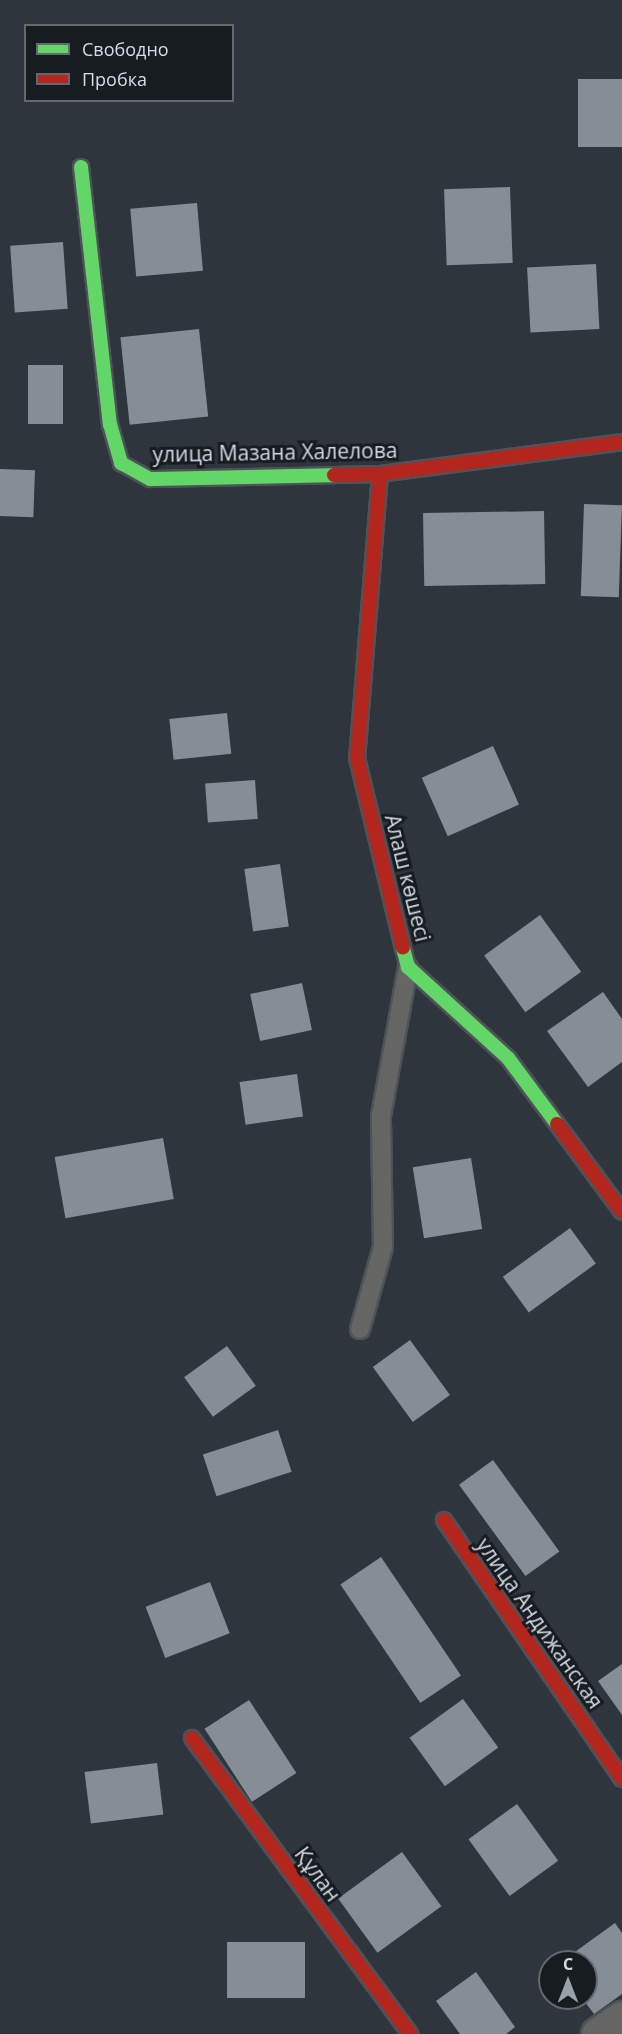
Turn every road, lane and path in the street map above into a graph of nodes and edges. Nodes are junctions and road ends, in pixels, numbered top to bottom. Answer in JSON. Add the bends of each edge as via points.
{"nodes":[{"id":1,"x":81,"y":167,"type":"dead end"},
{"id":2,"x":622,"y":442,"type":"edge"},
{"id":3,"x":380,"y":474,"type":"junction"},
{"id":4,"x":408,"y":967,"type":"junction"},
{"id":5,"x":622,"y":1212,"type":"edge"},
{"id":6,"x":360,"y":1329,"type":"dead end"},
{"id":7,"x":444,"y":1520,"type":"dead end"},
{"id":8,"x":192,"y":1738,"type":"dead end"},
{"id":9,"x":622,"y":1779,"type":"edge"},
{"id":10,"x":622,"y":2018,"type":"edge"},
{"id":11,"x":410,"y":2034,"type":"edge"},
{"id":12,"x":598,"y":2034,"type":"edge"}],
"edges":[{"from":1,"to":3,"type":"street","name":"улица Мазана Халелова","via":[[110,424],[121,462],[150,479]]},
{"from":2,"to":3,"type":"street","name":"улица Мазана Халелова"},
{"from":3,"to":4,"type":"street","name":"Алаш көшесі","via":[[357,758]]},
{"from":4,"to":5,"type":"street","name":"Алаш көшесі","via":[[508,1058]]},
{"from":4,"to":6,"type":"lane","via":[[381,1116],[382,1247]]},
{"from":7,"to":9,"type":"street","name":"улица Андижанская"},
{"from":8,"to":11,"type":"street","name":"Құлан"},
{"from":10,"to":12,"type":"street"}]}
